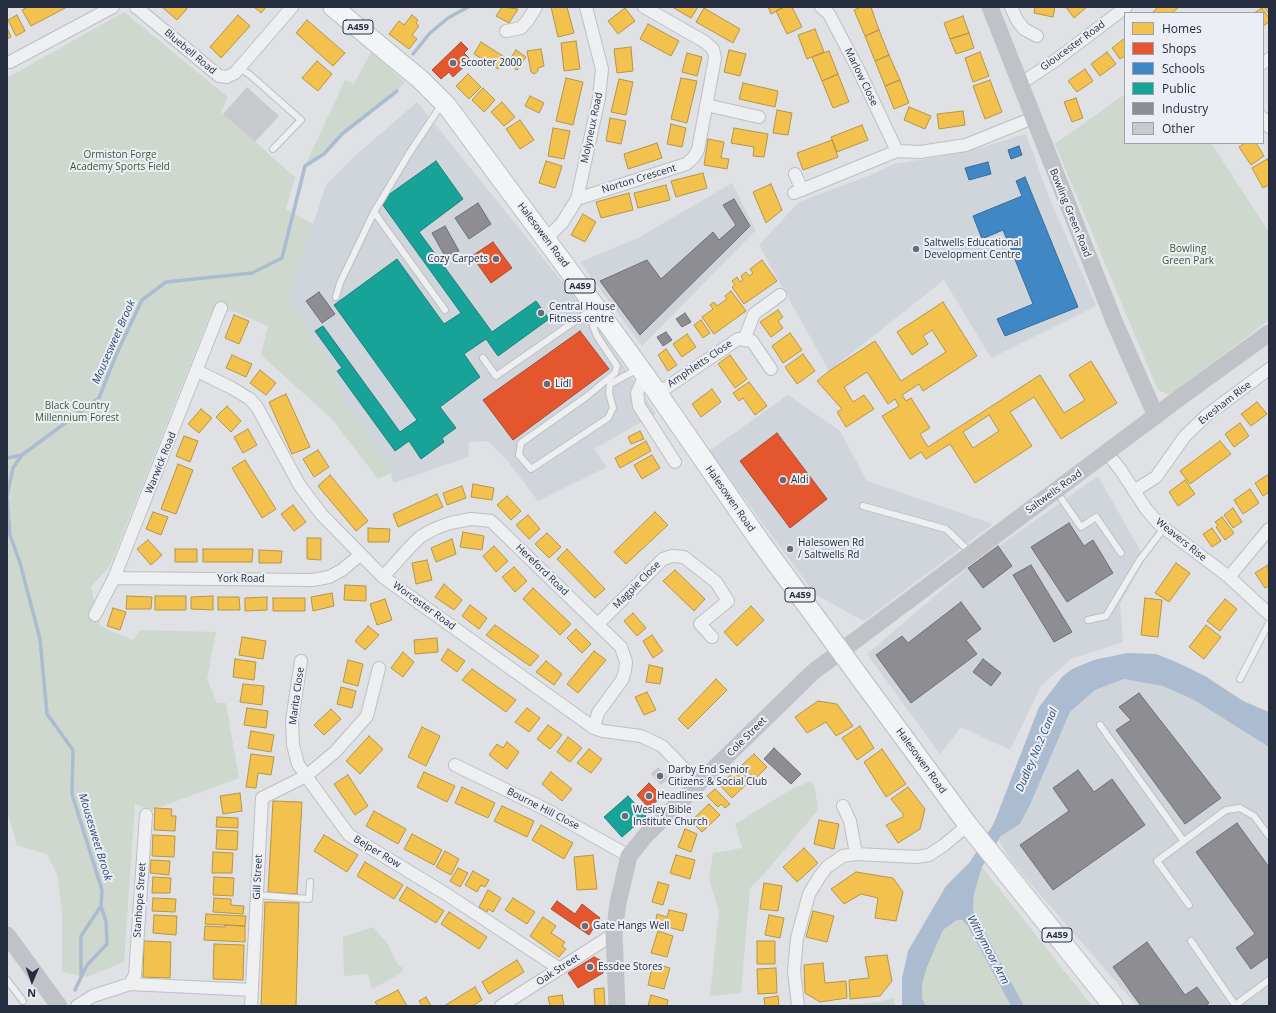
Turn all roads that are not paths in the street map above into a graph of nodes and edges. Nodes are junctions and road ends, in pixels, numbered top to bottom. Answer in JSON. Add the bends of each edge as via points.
{"nodes":[{"id":1,"x":113,"y":7,"type":"edge"},
{"id":2,"x":136,"y":7,"type":"edge"},
{"id":3,"x":292,"y":7,"type":"edge"},
{"id":4,"x":333,"y":7,"type":"edge"},
{"id":5,"x":536,"y":7,"type":"edge"},
{"id":6,"x":586,"y":7,"type":"edge"},
{"id":7,"x":644,"y":7,"type":"edge"},
{"id":8,"x":821,"y":7,"type":"edge"},
{"id":9,"x":990,"y":7,"type":"edge"},
{"id":10,"x":1011,"y":7,"type":"edge"},
{"id":11,"x":1126,"y":7,"type":"edge"},
{"id":12,"x":506,"y":31,"type":"dead end"},
{"id":13,"x":1037,"y":36,"type":"dead end"},
{"id":14,"x":7,"y":62,"type":"edge"},
{"id":15,"x":239,"y":68,"type":"junction"},
{"id":16,"x":1020,"y":84,"type":"junction"},
{"id":17,"x":443,"y":102,"type":"junction"},
{"id":18,"x":706,"y":105,"type":"junction"},
{"id":19,"x":759,"y":117,"type":"dead end"},
{"id":20,"x":1033,"y":118,"type":"junction"},
{"id":21,"x":273,"y":149,"type":"dead end"},
{"id":22,"x":897,"y":151,"type":"junction"},
{"id":23,"x":795,"y":174,"type":"dead end"},
{"id":24,"x":576,"y":199,"type":"junction"},
{"id":25,"x":374,"y":212,"type":"junction"},
{"id":26,"x":546,"y":239,"type":"junction"},
{"id":27,"x":780,"y":295,"type":"dead end"},
{"id":28,"x":336,"y":297,"type":"dead end"},
{"id":29,"x":221,"y":308,"type":"dead end"},
{"id":30,"x":445,"y":310,"type":"dead end"},
{"id":31,"x":600,"y":314,"type":"junction"},
{"id":32,"x":1269,"y":333,"type":"edge"},
{"id":33,"x":744,"y":340,"type":"junction"},
{"id":34,"x":483,"y":358,"type":"dead end"},
{"id":35,"x":771,"y":369,"type":"dead end"},
{"id":36,"x":1269,"y":369,"type":"edge"},
{"id":37,"x":197,"y":371,"type":"junction"},
{"id":38,"x":642,"y":372,"type":"junction"},
{"id":39,"x":657,"y":394,"type":"junction"},
{"id":40,"x":1156,"y":416,"type":"junction"},
{"id":41,"x":1107,"y":453,"type":"junction"},
{"id":42,"x":675,"y":462,"type":"dead end"},
{"id":43,"x":1055,"y":491,"type":"junction"},
{"id":44,"x":1134,"y":491,"type":"junction"},
{"id":45,"x":863,"y":506,"type":"dead end"},
{"id":46,"x":1164,"y":528,"type":"junction"},
{"id":47,"x":1269,"y":529,"type":"edge"},
{"id":48,"x":971,"y":553,"type":"junction"},
{"id":49,"x":1121,"y":553,"type":"dead end"},
{"id":50,"x":360,"y":554,"type":"junction"},
{"id":51,"x":383,"y":577,"type":"junction"},
{"id":52,"x":1229,"y":577,"type":"junction"},
{"id":53,"x":114,"y":578,"type":"junction"},
{"id":54,"x":1269,"y":614,"type":"edge"},
{"id":55,"x":95,"y":615,"type":"dead end"},
{"id":56,"x":1088,"y":620,"type":"dead end"},
{"id":57,"x":1269,"y":623,"type":"edge"},
{"id":58,"x":598,"y":624,"type":"junction"},
{"id":59,"x":712,"y":637,"type":"dead end"},
{"id":60,"x":840,"y":651,"type":"junction"},
{"id":61,"x":301,"y":661,"type":"dead end"},
{"id":62,"x":378,"y":668,"type":"dead end"},
{"id":63,"x":1240,"y":679,"type":"dead end"},
{"id":64,"x":1100,"y":725,"type":"dead end"},
{"id":65,"x":594,"y":728,"type":"junction"},
{"id":66,"x":455,"y":765,"type":"dead end"},
{"id":67,"x":306,"y":776,"type":"junction"},
{"id":68,"x":699,"y":784,"type":"junction"},
{"id":69,"x":843,"y":806,"type":"dead end"},
{"id":70,"x":146,"y":815,"type":"dead end"},
{"id":71,"x":972,"y":829,"type":"junction"},
{"id":72,"x":1269,"y":836,"type":"edge"},
{"id":73,"x":1184,"y":840,"type":"junction"},
{"id":74,"x":856,"y":854,"type":"junction"},
{"id":75,"x":629,"y":856,"type":"junction"},
{"id":76,"x":310,"y":882,"type":"dead end"},
{"id":77,"x":257,"y":895,"type":"junction"},
{"id":78,"x":1189,"y":906,"type":"dead end"},
{"id":79,"x":614,"y":934,"type":"junction"},
{"id":80,"x":7,"y":935,"type":"edge"},
{"id":81,"x":1191,"y":940,"type":"dead end"},
{"id":82,"x":560,"y":969,"type":"junction"},
{"id":83,"x":7,"y":980,"type":"edge"},
{"id":84,"x":1269,"y":980,"type":"edge"},
{"id":85,"x":130,"y":984,"type":"junction"},
{"id":86,"x":252,"y":990,"type":"junction"},
{"id":87,"x":23,"y":1001,"type":"dead end"},
{"id":88,"x":59,"y":1006,"type":"edge"},
{"id":89,"x":77,"y":1006,"type":"edge"},
{"id":90,"x":251,"y":1006,"type":"edge"},
{"id":91,"x":501,"y":1006,"type":"edge"},
{"id":92,"x":617,"y":1006,"type":"edge"},
{"id":93,"x":798,"y":1006,"type":"edge"},
{"id":94,"x":1113,"y":1006,"type":"edge"},
{"id":95,"x":1234,"y":1006,"type":"edge"}],
"edges":[{"from":1,"to":14,"type":"street"},
{"from":2,"to":15,"type":"street","name":"Bluebell Road","via":[[219,76],[227,77]]},
{"from":3,"to":15,"type":"street","name":"Bluebell Road"},
{"from":4,"to":17,"type":"main road","name":"Halesowen Road","number":"A459","via":[[421,80]]},
{"from":5,"to":12,"type":"street","via":[[521,28]]},
{"from":6,"to":24,"type":"street","name":"Molyneux Road","via":[[602,69],[599,98]]},
{"from":7,"to":18,"type":"street","name":"Norton Crescent","via":[[713,49],[715,58]]},
{"from":8,"to":22,"type":"street","name":"Marlow Close","via":[[829,14]]},
{"from":9,"to":16,"type":"street","name":"Bowling Green Road"},
{"from":10,"to":13,"type":"street","via":[[1024,29]]},
{"from":11,"to":16,"type":"street","name":"Gloucester Road"},
{"from":15,"to":21,"type":"lane","via":[[301,120]]},
{"from":16,"to":20,"type":"street","name":"Bowling Green Road"},
{"from":17,"to":25,"type":"lane"},
{"from":17,"to":26,"type":"main road","name":"Halesowen Road","number":"A459"},
{"from":18,"to":19,"type":"street"},
{"from":18,"to":24,"type":"street","name":"Norton Crescent","via":[[698,150],[686,164]]},
{"from":20,"to":22,"type":"street","via":[[966,145],[920,152]]},
{"from":20,"to":40,"type":"street","name":"Bowling Green Road","via":[[1114,321]]},
{"from":22,"to":23,"type":"street","via":[[798,191]]},
{"from":24,"to":26,"type":"street","name":"Molyneux Road","via":[[562,223]]},
{"from":25,"to":28,"type":"lane","via":[[340,283]]},
{"from":25,"to":30,"type":"lane"},
{"from":26,"to":31,"type":"main road","name":"Halesowen Road","number":"A459"},
{"from":27,"to":33,"type":"street","name":"Amphletts Close","via":[[754,314]]},
{"from":29,"to":37,"type":"street","name":"Warwick Road"},
{"from":31,"to":34,"type":"lane","via":[[496,376]]},
{"from":31,"to":38,"type":"main road","name":"Halesowen Road","number":"A459"},
{"from":31,"to":38,"type":"lane","via":[[593,326],[617,366],[615,373],[521,443],[519,455],[531,469],[608,418],[613,408],[608,393],[610,384]]},
{"from":32,"to":40,"type":"street","name":"Saltwells Road"},
{"from":33,"to":35,"type":"street","name":"Amphletts Close","via":[[752,341]]},
{"from":33,"to":39,"type":"street","name":"Amphletts Close","via":[[738,338]]},
{"from":36,"to":44,"type":"street","name":"Evesham Rise","via":[[1207,415],[1185,436],[1156,477]]},
{"from":37,"to":50,"type":"street","name":"Worcester Road","via":[[250,399],[257,407],[300,486],[322,515]]},
{"from":37,"to":53,"type":"street","name":"Warwick Road"},
{"from":38,"to":39,"type":"main road","name":"Halesowen Road","number":"A459"},
{"from":38,"to":42,"type":"street","via":[[637,394],[639,406]]},
{"from":39,"to":60,"type":"main road","name":"Halesowen Road","number":"A459"},
{"from":40,"to":41,"type":"street","name":"Saltwells Road"},
{"from":41,"to":43,"type":"street","name":"Saltwells Road"},
{"from":41,"to":44,"type":"street","name":"Weavers Rise"},
{"from":43,"to":48,"type":"street","name":"Saltwells Road"},
{"from":43,"to":49,"type":"lane","via":[[1081,527],[1096,517]]},
{"from":44,"to":46,"type":"street","name":"Weavers Rise"},
{"from":45,"to":48,"type":"lane","via":[[946,530]]},
{"from":46,"to":52,"type":"street","name":"Weavers Rise"},
{"from":46,"to":56,"type":"lane","via":[[1139,561],[1106,616]]},
{"from":47,"to":52,"type":"street"},
{"from":48,"to":60,"type":"street","name":"Saltwells Road"},
{"from":50,"to":51,"type":"street","name":"Worcester Road"},
{"from":50,"to":53,"type":"street","name":"York Road","via":[[342,570],[329,577],[313,580]]},
{"from":51,"to":58,"type":"street","name":"Hereford Road","via":[[420,537],[450,523],[484,519],[497,526]]},
{"from":51,"to":65,"type":"street","name":"Worcester Road"},
{"from":52,"to":54,"type":"street","name":"Weavers Rise"},
{"from":53,"to":55,"type":"street","name":"Warwick Road"},
{"from":57,"to":63,"type":"lane"},
{"from":58,"to":59,"type":"street","name":"Magpie Close","via":[[662,559],[672,556],[684,557],[716,582],[728,600],[700,624]]},
{"from":58,"to":65,"type":"street","name":"Hereford Road","via":[[621,647],[626,662],[622,680],[598,713]]},
{"from":60,"to":68,"type":"street","name":"Cole Street","via":[[813,672]]},
{"from":60,"to":71,"type":"main road","name":"Halesowen Road","number":"A459"},
{"from":61,"to":67,"type":"street","name":"Marita Close","via":[[292,721],[293,744],[298,764]]},
{"from":62,"to":67,"type":"street","via":[[367,716],[335,752]]},
{"from":64,"to":73,"type":"lane"},
{"from":65,"to":68,"type":"street","name":"Worcester Road","via":[[641,736],[662,746]]},
{"from":66,"to":75,"type":"street","name":"Bourne Hill Close","via":[[547,810]]},
{"from":67,"to":77,"type":"street","name":"Gill Street","via":[[262,798]]},
{"from":67,"to":82,"type":"street","name":"Belper Row","via":[[349,835],[446,894]]},
{"from":68,"to":75,"type":"street","name":"Cole Street","via":[[646,835]]},
{"from":69,"to":74,"type":"street","via":[[850,821]]},
{"from":70,"to":85,"type":"street","name":"Stanhope Street","via":[[134,975]]},
{"from":71,"to":74,"type":"street","via":[[929,855],[917,857]]},
{"from":71,"to":94,"type":"main road","name":"Halesowen Road","number":"A459"},
{"from":72,"to":73,"type":"lane","via":[[1254,816],[1240,808],[1226,810]]},
{"from":73,"to":78,"type":"lane","via":[[1157,861]]},
{"from":74,"to":93,"type":"street","via":[[843,856],[828,866],[809,894],[797,938],[794,971]]},
{"from":75,"to":79,"type":"street","name":"Cole Street"},
{"from":76,"to":77,"type":"lane","via":[[309,899]]},
{"from":77,"to":86,"type":"street","name":"Gill Street"},
{"from":79,"to":82,"type":"street","name":"Oak Street"},
{"from":79,"to":92,"type":"street","name":"Cole Street"},
{"from":80,"to":88,"type":"street"},
{"from":81,"to":95,"type":"lane"},
{"from":82,"to":91,"type":"street","name":"Oak Street"},
{"from":83,"to":87,"type":"lane"},
{"from":84,"to":95,"type":"lane"},
{"from":85,"to":86,"type":"street"},
{"from":85,"to":89,"type":"street","via":[[93,996]]},
{"from":86,"to":90,"type":"street","name":"Gill Street"}]}
